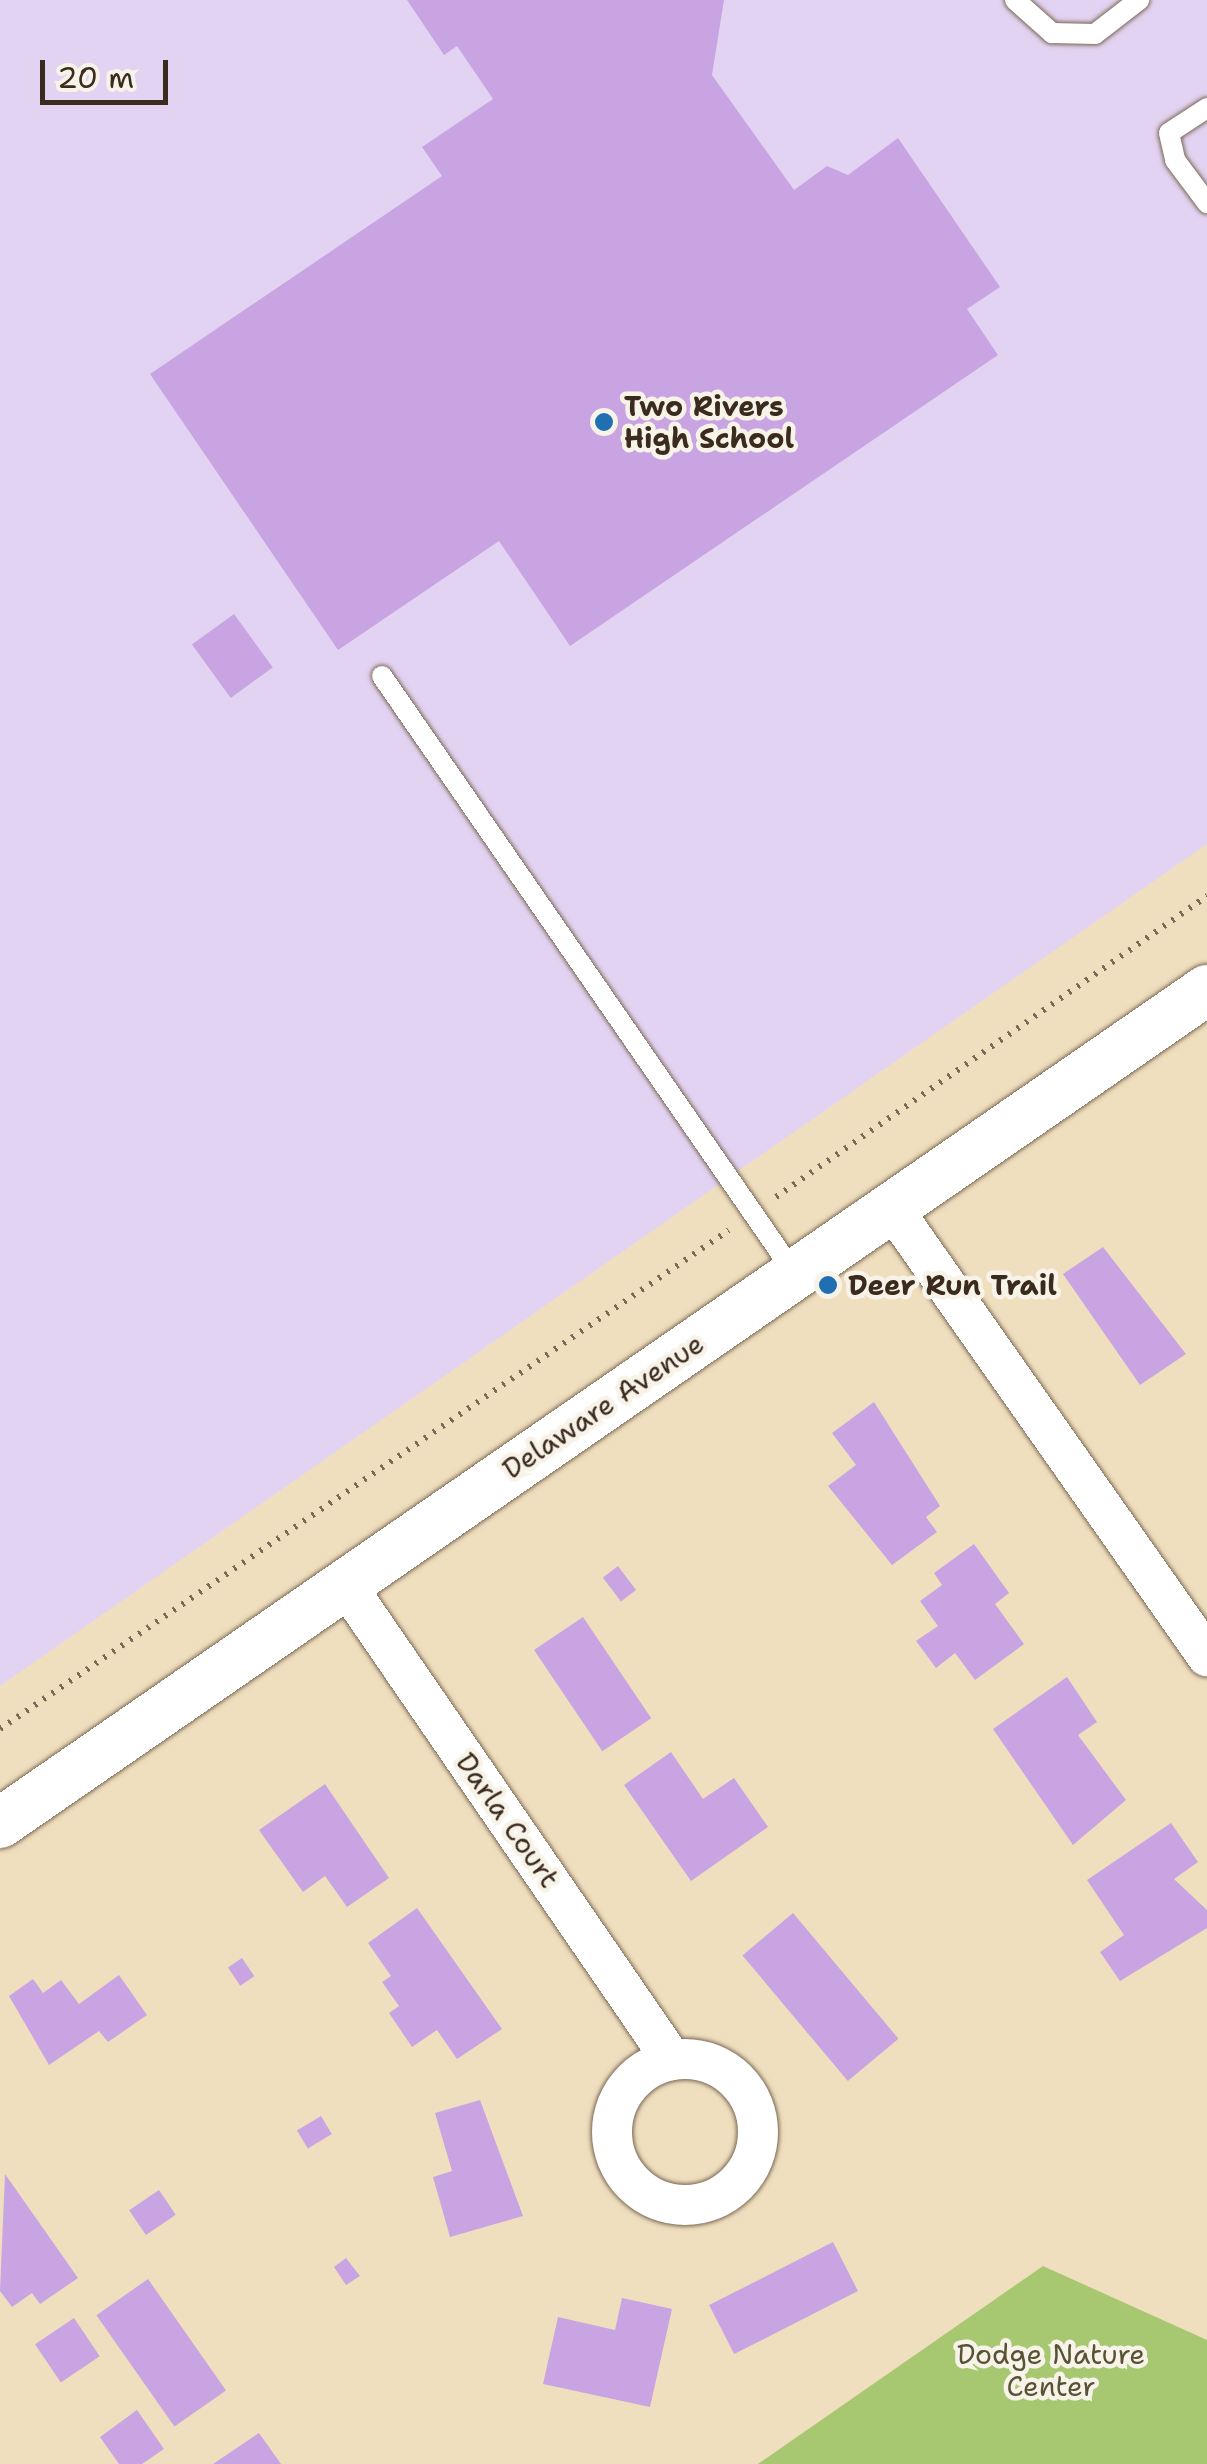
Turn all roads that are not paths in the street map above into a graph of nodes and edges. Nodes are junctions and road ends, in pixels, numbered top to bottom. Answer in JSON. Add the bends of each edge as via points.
{"nodes":[{"id":1,"x":1015,"y":0,"type":"edge"},
{"id":2,"x":1139,"y":0,"type":"edge"},
{"id":3,"x":1207,"y":108,"type":"edge"},
{"id":4,"x":1207,"y":203,"type":"edge"},
{"id":5,"x":382,"y":676,"type":"dead end"},
{"id":6,"x":1207,"y":990,"type":"edge"},
{"id":7,"x":892,"y":1208,"type":"junction"},
{"id":8,"x":796,"y":1275,"type":"junction"},
{"id":9,"x":343,"y":1581,"type":"junction"},
{"id":10,"x":1207,"y":1656,"type":"edge"},
{"id":11,"x":0,"y":1823,"type":"edge"},
{"id":12,"x":672,"y":2060,"type":"dead end"}],
"edges":[{"from":1,"to":2,"type":"lane","via":[[1052,33],[1095,34]]},
{"from":3,"to":4,"type":"lane","via":[[1169,133],[1176,160]]},
{"from":5,"to":8,"type":"lane"},
{"from":6,"to":7,"type":"street","name":"Delaware Avenue"},
{"from":7,"to":8,"type":"street","name":"Delaware Avenue"},
{"from":7,"to":10,"type":"street"},
{"from":8,"to":9,"type":"street","name":"Delaware Avenue"},
{"from":9,"to":11,"type":"street","name":"Delaware Avenue"},
{"from":9,"to":12,"type":"street","name":"Darla Court"}]}
